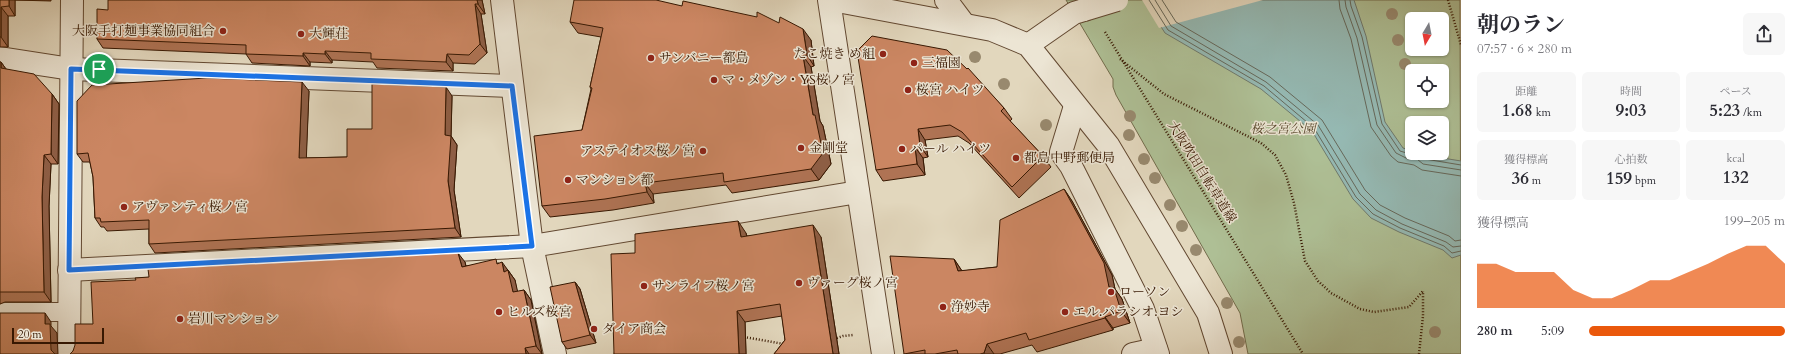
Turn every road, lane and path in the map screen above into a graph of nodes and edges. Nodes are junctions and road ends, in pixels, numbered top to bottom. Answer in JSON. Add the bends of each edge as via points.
{"nodes":[{"id":1,"x":72,"y":0,"type":"edge"},
{"id":2,"x":502,"y":0,"type":"edge"},
{"id":3,"x":830,"y":0,"type":"edge"},
{"id":4,"x":946,"y":0,"type":"edge"},
{"id":5,"x":1117,"y":0,"type":"edge"},
{"id":6,"x":1448,"y":0,"type":"edge"},
{"id":7,"x":964,"y":24,"type":"junction"},
{"id":8,"x":1101,"y":26,"type":"dead end"},
{"id":9,"x":1028,"y":45,"type":"junction"},
{"id":10,"x":1461,"y":45,"type":"edge"},
{"id":11,"x":0,"y":58,"type":"edge"},
{"id":12,"x":1120,"y":59,"type":"junction"},
{"id":13,"x":71,"y":69,"type":"junction"},
{"id":14,"x":512,"y":86,"type":"junction"},
{"id":15,"x":1075,"y":106,"type":"junction"},
{"id":16,"x":858,"y":192,"type":"junction"},
{"id":17,"x":532,"y":246,"type":"junction"},
{"id":18,"x":69,"y":270,"type":"junction"},
{"id":19,"x":5,"y":312,"type":"edge"},
{"id":20,"x":68,"y":312,"type":"junction"},
{"id":21,"x":859,"y":334,"type":"dead end"},
{"id":22,"x":741,"y":337,"type":"dead end"},
{"id":23,"x":832,"y":340,"type":"edge"},
{"id":24,"x":791,"y":343,"type":"edge"},
{"id":25,"x":1157,"y":351,"type":"edge"},
{"id":26,"x":69,"y":354,"type":"edge"},
{"id":27,"x":555,"y":354,"type":"edge"},
{"id":28,"x":883,"y":354,"type":"edge"},
{"id":29,"x":1132,"y":354,"type":"edge"},
{"id":30,"x":1221,"y":354,"type":"edge"},
{"id":31,"x":1303,"y":354,"type":"edge"},
{"id":32,"x":1419,"y":354,"type":"edge"}],
"edges":[{"from":1,"to":13,"type":"street"},
{"from":2,"to":14,"type":"street"},
{"from":3,"to":7,"type":"street"},
{"from":3,"to":16,"type":"street"},
{"from":4,"to":7,"type":"street"},
{"from":5,"to":9,"type":"street","bridge":true,"via":[[1074,13]]},
{"from":6,"to":10,"type":"path"},
{"from":7,"to":9,"type":"street","via":[[992,30]]},
{"from":8,"to":12,"type":"path","name":"大阪吹田自転車道線"},
{"from":9,"to":15,"type":"street"},
{"from":11,"to":13,"type":"street"},
{"from":12,"to":31,"type":"path","name":"大阪吹田自転車道線"},
{"from":12,"to":32,"type":"path","via":[[1164,94],[1261,143],[1275,155],[1286,175],[1294,203],[1305,261],[1318,281],[1331,293],[1360,309],[1374,312],[1409,307],[1423,291]]},
{"from":13,"to":14,"type":"street"},
{"from":13,"to":18,"type":"street"},
{"from":14,"to":17,"type":"street"},
{"from":15,"to":25,"type":"street","via":[[1061,152],[1071,166],[1143,309]]},
{"from":15,"to":30,"type":"street","via":[[1108,145],[1208,313]]},
{"from":16,"to":17,"type":"street"},
{"from":16,"to":28,"type":"street"},
{"from":17,"to":18,"type":"street"},
{"from":17,"to":27,"type":"street"},
{"from":18,"to":20,"type":"street"},
{"from":19,"to":20,"type":"lane"},
{"from":20,"to":26,"type":"street"},
{"from":21,"to":23,"type":"path"},
{"from":22,"to":24,"type":"path"},
{"from":25,"to":29,"type":"street"}]}
